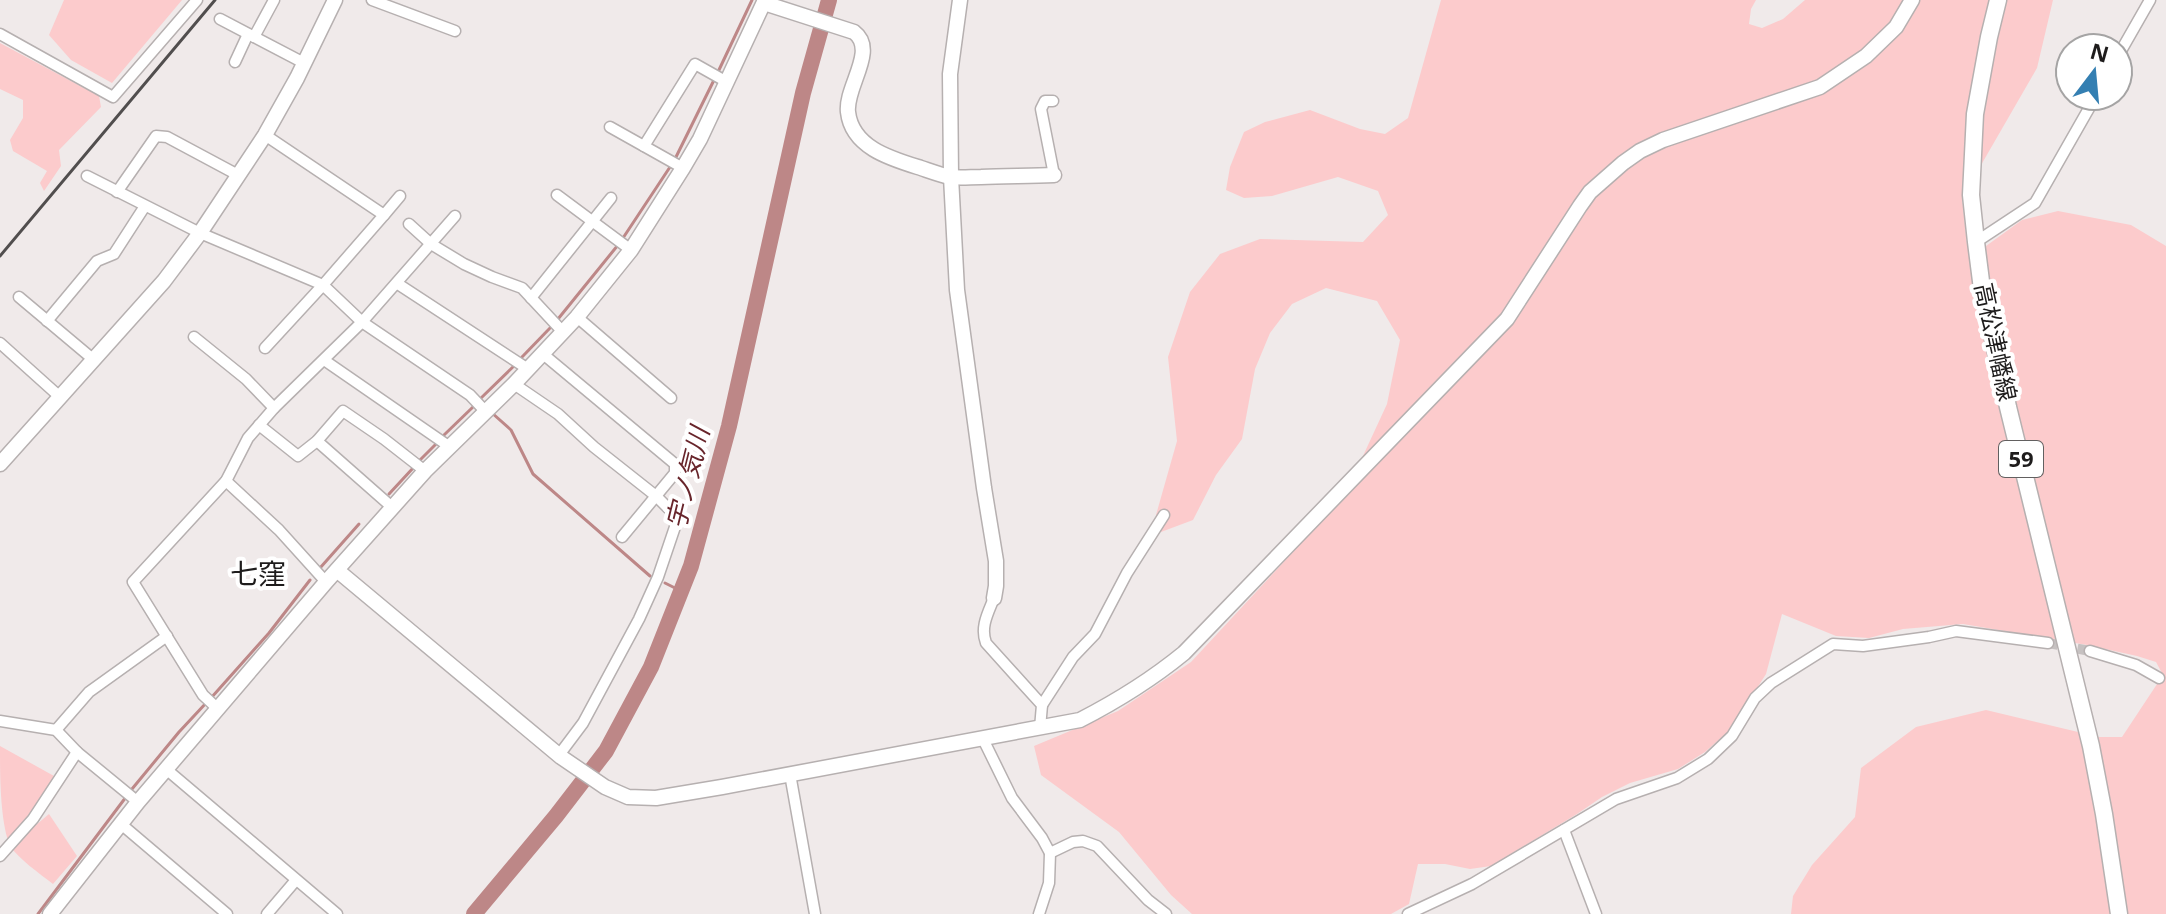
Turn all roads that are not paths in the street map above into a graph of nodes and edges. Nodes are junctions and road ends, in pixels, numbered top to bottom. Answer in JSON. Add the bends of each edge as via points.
{"nodes":[{"id":1,"x":197,"y":0,"type":"edge"},
{"id":2,"x":274,"y":0,"type":"edge"},
{"id":3,"x":335,"y":0,"type":"edge"},
{"id":4,"x":372,"y":0,"type":"edge"},
{"id":5,"x":960,"y":0,"type":"edge"},
{"id":6,"x":1912,"y":0,"type":"edge"},
{"id":7,"x":1998,"y":0,"type":"edge"},
{"id":8,"x":2150,"y":0,"type":"edge"},
{"id":9,"x":764,"y":2,"type":"edge"},
{"id":10,"x":220,"y":19,"type":"dead end"},
{"id":11,"x":455,"y":31,"type":"dead end"},
{"id":12,"x":2132,"y":32,"type":"edge"},
{"id":13,"x":0,"y":34,"type":"edge"},
{"id":14,"x":251,"y":36,"type":"junction"},
{"id":15,"x":235,"y":62,"type":"dead end"},
{"id":16,"x":304,"y":63,"type":"junction"},
{"id":17,"x":727,"y":82,"type":"junction"},
{"id":18,"x":1053,"y":101,"type":"dead end"},
{"id":19,"x":2087,"y":112,"type":"edge"},
{"id":20,"x":610,"y":127,"type":"dead end"},
{"id":21,"x":265,"y":135,"type":"junction"},
{"id":22,"x":644,"y":146,"type":"junction"},
{"id":23,"x":683,"y":168,"type":"junction"},
{"id":24,"x":238,"y":175,"type":"junction"},
{"id":25,"x":1054,"y":175,"type":"joint"},
{"id":26,"x":87,"y":176,"type":"dead end"},
{"id":27,"x":951,"y":177,"type":"junction"},
{"id":28,"x":117,"y":192,"type":"junction"},
{"id":29,"x":557,"y":195,"type":"dead end"},
{"id":30,"x":400,"y":196,"type":"dead end"},
{"id":31,"x":611,"y":198,"type":"dead end"},
{"id":32,"x":145,"y":206,"type":"junction"},
{"id":33,"x":384,"y":215,"type":"junction"},
{"id":34,"x":455,"y":216,"type":"dead end"},
{"id":35,"x":593,"y":222,"type":"junction"},
{"id":36,"x":409,"y":224,"type":"dead end"},
{"id":37,"x":200,"y":233,"type":"junction"},
{"id":38,"x":1976,"y":242,"type":"junction"},
{"id":39,"x":431,"y":244,"type":"junction"},
{"id":40,"x":631,"y":250,"type":"junction"},
{"id":41,"x":398,"y":284,"type":"junction"},
{"id":42,"x":323,"y":285,"type":"junction"},
{"id":43,"x":19,"y":297,"type":"dead end"},
{"id":44,"x":531,"y":298,"type":"junction"},
{"id":45,"x":577,"y":317,"type":"junction"},
{"id":46,"x":47,"y":321,"type":"junction"},
{"id":47,"x":362,"y":322,"type":"junction"},
{"id":48,"x":563,"y":332,"type":"junction"},
{"id":49,"x":194,"y":337,"type":"dead end"},
{"id":50,"x":0,"y":343,"type":"edge"},
{"id":51,"x":265,"y":348,"type":"dead end"},
{"id":52,"x":543,"y":354,"type":"junction"},
{"id":53,"x":94,"y":360,"type":"junction"},
{"id":54,"x":324,"y":360,"type":"junction"},
{"id":55,"x":528,"y":369,"type":"junction"},
{"id":56,"x":514,"y":384,"type":"junction"},
{"id":57,"x":60,"y":397,"type":"junction"},
{"id":58,"x":671,"y":398,"type":"dead end"},
{"id":59,"x":274,"y":408,"type":"junction"},
{"id":60,"x":486,"y":412,"type":"junction"},
{"id":61,"x":259,"y":425,"type":"junction"},
{"id":62,"x":317,"y":441,"type":"junction"},
{"id":63,"x":450,"y":447,"type":"junction"},
{"id":64,"x":0,"y":464,"type":"edge"},
{"id":65,"x":425,"y":471,"type":"junction"},
{"id":66,"x":226,"y":481,"type":"junction"},
{"id":67,"x":656,"y":496,"type":"junction"},
{"id":68,"x":393,"y":508,"type":"junction"},
{"id":69,"x":1164,"y":515,"type":"dead end"},
{"id":70,"x":622,"y":537,"type":"dead end"},
{"id":71,"x":338,"y":571,"type":"junction"},
{"id":72,"x":326,"y":582,"type":"junction"},
{"id":73,"x":994,"y":598,"type":"joint"},
{"id":74,"x":167,"y":636,"type":"junction"},
{"id":75,"x":2048,"y":643,"type":"tunnel mouth"},
{"id":76,"x":2090,"y":651,"type":"tunnel mouth"},
{"id":77,"x":2159,"y":678,"type":"dead end"},
{"id":78,"x":1042,"y":705,"type":"junction"},
{"id":79,"x":218,"y":709,"type":"junction"},
{"id":80,"x":0,"y":721,"type":"edge"},
{"id":81,"x":1040,"y":728,"type":"junction"},
{"id":82,"x":56,"y":730,"type":"junction"},
{"id":83,"x":983,"y":739,"type":"junction"},
{"id":84,"x":77,"y":752,"type":"junction"},
{"id":85,"x":560,"y":756,"type":"junction"},
{"id":86,"x":166,"y":769,"type":"junction"},
{"id":87,"x":790,"y":774,"type":"junction"},
{"id":88,"x":138,"y":802,"type":"junction"},
{"id":89,"x":121,"y":824,"type":"junction"},
{"id":90,"x":1564,"y":830,"type":"junction"},
{"id":91,"x":1050,"y":853,"type":"junction"},
{"id":92,"x":0,"y":856,"type":"edge"},
{"id":93,"x":296,"y":880,"type":"junction"},
{"id":94,"x":50,"y":914,"type":"edge"},
{"id":95,"x":227,"y":914,"type":"edge"},
{"id":96,"x":267,"y":914,"type":"edge"},
{"id":97,"x":337,"y":914,"type":"edge"},
{"id":98,"x":815,"y":914,"type":"edge"},
{"id":99,"x":1039,"y":914,"type":"edge"},
{"id":100,"x":1166,"y":914,"type":"edge"},
{"id":101,"x":1408,"y":914,"type":"edge"},
{"id":102,"x":1596,"y":914,"type":"edge"},
{"id":103,"x":2119,"y":914,"type":"edge"}],
"edges":[{"from":1,"to":13,"type":"street","via":[[113,97]]},
{"from":2,"to":14,"type":"street"},
{"from":3,"to":16,"type":"street"},
{"from":4,"to":11,"type":"street"},
{"from":5,"to":27,"type":"street","via":[[950,74]]},
{"from":6,"to":81,"type":"street","via":[[1896,27],[1866,56],[1820,87],[1663,140],[1607,176],[1580,206],[1507,319],[1184,653],[1132,692],[1080,720]]},
{"from":7,"to":38,"type":"main road","name":"高松津幡線","number":"59","via":[[1975,114],[1971,195]]},
{"from":8,"to":12,"type":"street"},
{"from":9,"to":17,"type":"street"},
{"from":9,"to":27,"type":"street","via":[[859,36],[864,47],[848,105],[851,125],[882,155]]},
{"from":10,"to":14,"type":"street"},
{"from":14,"to":15,"type":"street"},
{"from":14,"to":16,"type":"street"},
{"from":16,"to":21,"type":"street"},
{"from":17,"to":22,"type":"street","via":[[695,64]]},
{"from":17,"to":23,"type":"street"},
{"from":18,"to":25,"type":"street","via":[[1045,101],[1041,109]]},
{"from":19,"to":38,"type":"street","via":[[2035,203]]},
{"from":20,"to":22,"type":"street"},
{"from":21,"to":24,"type":"street"},
{"from":21,"to":33,"type":"street"},
{"from":22,"to":23,"type":"street"},
{"from":23,"to":40,"type":"street"},
{"from":24,"to":28,"type":"street","via":[[156,136]]},
{"from":24,"to":37,"type":"street"},
{"from":25,"to":27,"type":"street"},
{"from":26,"to":28,"type":"street"},
{"from":27,"to":73,"type":"street","via":[[957,290],[996,561]]},
{"from":28,"to":32,"type":"street"},
{"from":29,"to":35,"type":"street"},
{"from":30,"to":33,"type":"street"},
{"from":31,"to":35,"type":"street"},
{"from":32,"to":37,"type":"street"},
{"from":32,"to":46,"type":"street","via":[[114,254],[97,261]]},
{"from":33,"to":42,"type":"street"},
{"from":34,"to":39,"type":"street"},
{"from":35,"to":40,"type":"street"},
{"from":35,"to":44,"type":"street"},
{"from":36,"to":39,"type":"street"},
{"from":37,"to":42,"type":"street"},
{"from":37,"to":53,"type":"street"},
{"from":38,"to":103,"type":"main road","name":"高松津幡線","number":"59","via":[[2005,392],[2091,746]]},
{"from":39,"to":41,"type":"street"},
{"from":39,"to":44,"type":"street","via":[[522,288]]},
{"from":40,"to":45,"type":"street"},
{"from":41,"to":47,"type":"street"},
{"from":41,"to":55,"type":"street"},
{"from":42,"to":47,"type":"street"},
{"from":42,"to":51,"type":"street"},
{"from":43,"to":46,"type":"street"},
{"from":44,"to":48,"type":"street"},
{"from":45,"to":48,"type":"street"},
{"from":45,"to":58,"type":"street"},
{"from":46,"to":53,"type":"street"},
{"from":47,"to":54,"type":"street"},
{"from":47,"to":60,"type":"street","via":[[470,395]]},
{"from":48,"to":52,"type":"street"},
{"from":49,"to":59,"type":"street"},
{"from":50,"to":57,"type":"street"},
{"from":52,"to":55,"type":"street"},
{"from":52,"to":67,"type":"street","via":[[675,464],[675,473]]},
{"from":53,"to":57,"type":"street"},
{"from":54,"to":59,"type":"street"},
{"from":54,"to":63,"type":"street"},
{"from":55,"to":56,"type":"street"},
{"from":56,"to":60,"type":"street"},
{"from":56,"to":67,"type":"street"},
{"from":57,"to":64,"type":"street"},
{"from":59,"to":61,"type":"street"},
{"from":60,"to":63,"type":"street"},
{"from":61,"to":62,"type":"street","via":[[298,456]]},
{"from":61,"to":66,"type":"street"},
{"from":62,"to":65,"type":"street","via":[[343,411]]},
{"from":62,"to":68,"type":"street"},
{"from":63,"to":65,"type":"street"},
{"from":65,"to":68,"type":"street"},
{"from":66,"to":72,"type":"street"},
{"from":66,"to":74,"type":"street","via":[[133,582]]},
{"from":67,"to":70,"type":"street"},
{"from":67,"to":85,"type":"street","via":[[678,518],[658,577],[602,690]]},
{"from":68,"to":71,"type":"street"},
{"from":69,"to":78,"type":"street","via":[[1095,634]]},
{"from":71,"to":72,"type":"street"},
{"from":71,"to":85,"type":"street"},
{"from":72,"to":79,"type":"street"},
{"from":73,"to":78,"type":"street","via":[[984,625],[986,643]]},
{"from":74,"to":79,"type":"street","via":[[203,695]]},
{"from":74,"to":82,"type":"street","via":[[89,692]]},
{"from":75,"to":90,"type":"street","via":[[1956,631],[1863,646],[1833,644],[1771,683],[1708,759],[1677,778],[1616,799]]},
{"from":76,"to":77,"type":"street"},
{"from":78,"to":81,"type":"street"},
{"from":79,"to":86,"type":"street"},
{"from":80,"to":82,"type":"street"},
{"from":81,"to":83,"type":"street"},
{"from":82,"to":84,"type":"street"},
{"from":83,"to":87,"type":"street"},
{"from":83,"to":91,"type":"street","via":[[1012,798]]},
{"from":84,"to":88,"type":"street"},
{"from":84,"to":92,"type":"street","via":[[33,819]]},
{"from":85,"to":87,"type":"street","via":[[628,797],[656,798]]},
{"from":86,"to":88,"type":"street"},
{"from":86,"to":93,"type":"street"},
{"from":87,"to":98,"type":"street"},
{"from":88,"to":89,"type":"street"},
{"from":89,"to":94,"type":"street"},
{"from":89,"to":95,"type":"street"},
{"from":90,"to":101,"type":"street"},
{"from":90,"to":102,"type":"street"},
{"from":91,"to":99,"type":"street","via":[[1049,883]]},
{"from":91,"to":100,"type":"street","via":[[1073,842],[1097,846]]},
{"from":93,"to":96,"type":"street"},
{"from":93,"to":97,"type":"street"}]}
